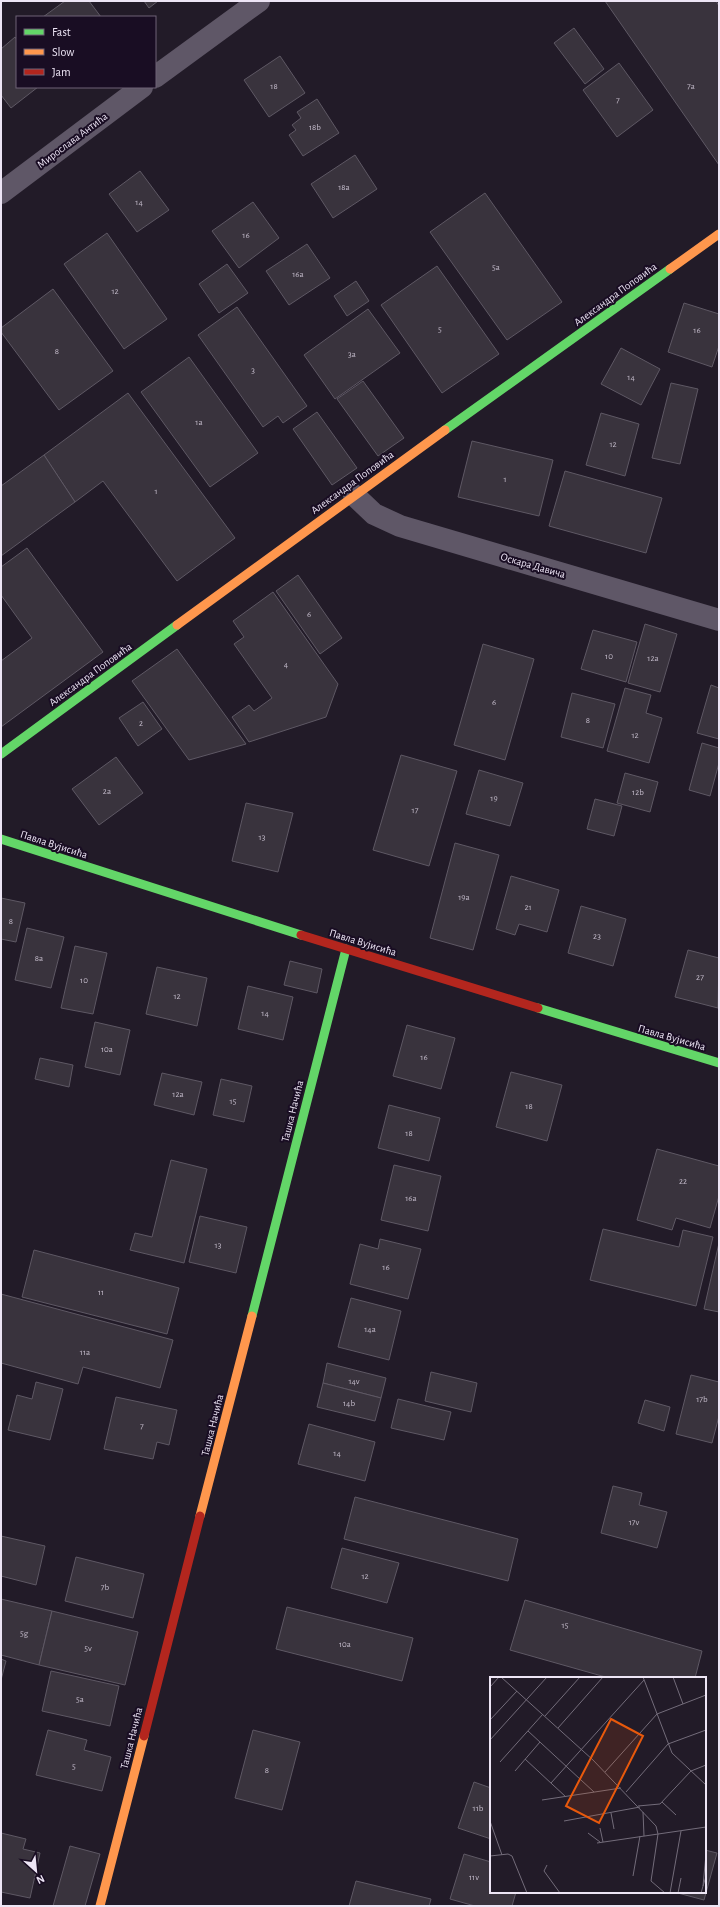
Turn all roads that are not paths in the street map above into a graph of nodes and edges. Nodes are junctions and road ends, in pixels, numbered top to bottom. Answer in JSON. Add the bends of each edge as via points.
{"nodes":[{"id":1,"x":259,"y":1,"type":"edge"},
{"id":2,"x":156,"y":76,"type":"edge"},
{"id":3,"x":141,"y":88,"type":"edge"},
{"id":4,"x":1,"y":193,"type":"edge"},
{"id":5,"x":719,"y":234,"type":"edge"},
{"id":6,"x":354,"y":495,"type":"junction"},
{"id":7,"x":719,"y":620,"type":"edge"},
{"id":8,"x":1,"y":754,"type":"edge"},
{"id":9,"x":1,"y":839,"type":"edge"},
{"id":10,"x":346,"y":949,"type":"junction"},
{"id":11,"x":719,"y":1063,"type":"edge"},
{"id":12,"x":100,"y":1906,"type":"edge"}],
"edges":[{"from":1,"to":2,"type":"street"},
{"from":3,"to":4,"type":"street","name":"Мирослава Антића"},
{"from":5,"to":6,"type":"street","name":"Александра Поповића"},
{"from":6,"to":7,"type":"street","name":"Оскара Давича","via":[[374,514],[400,526]]},
{"from":6,"to":8,"type":"street","name":"Александра Поповића"},
{"from":9,"to":10,"type":"street","name":"Павла Вујисића"},
{"from":10,"to":11,"type":"street","name":"Павла Вујисића"},
{"from":10,"to":12,"type":"street","name":"Ташка Начића"}]}
